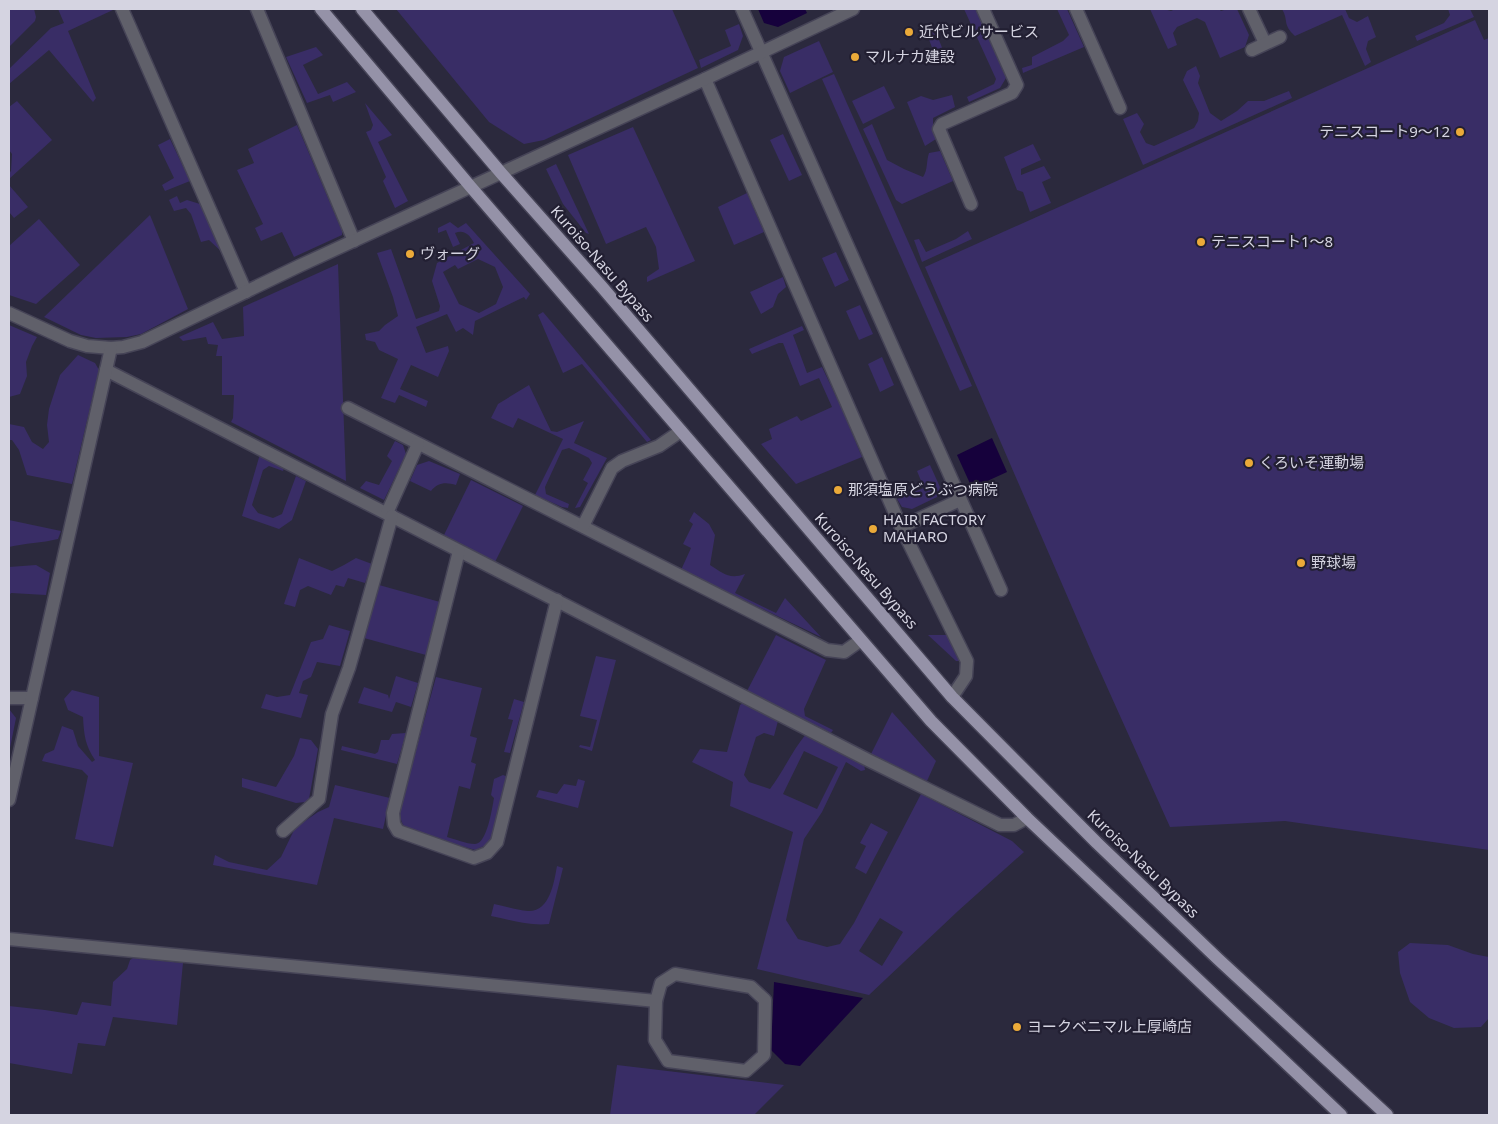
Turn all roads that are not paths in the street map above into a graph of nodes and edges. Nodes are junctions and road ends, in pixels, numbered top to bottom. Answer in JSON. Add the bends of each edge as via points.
{"nodes":[{"id":1,"x":122,"y":9,"type":"edge"},
{"id":2,"x":256,"y":9,"type":"edge"},
{"id":3,"x":321,"y":9,"type":"edge"},
{"id":4,"x":362,"y":9,"type":"edge"},
{"id":5,"x":742,"y":9,"type":"edge"},
{"id":6,"x":853,"y":9,"type":"edge"},
{"id":7,"x":983,"y":9,"type":"edge"},
{"id":8,"x":1076,"y":9,"type":"edge"},
{"id":9,"x":1249,"y":9,"type":"edge"},
{"id":10,"x":1280,"y":36,"type":"dead end"},
{"id":11,"x":1265,"y":43,"type":"junction"},
{"id":12,"x":1252,"y":50,"type":"dead end"},
{"id":13,"x":762,"y":52,"type":"junction"},
{"id":14,"x":705,"y":79,"type":"junction"},
{"id":15,"x":1120,"y":108,"type":"dead end"},
{"id":16,"x":501,"y":173,"type":"junction"},
{"id":17,"x":470,"y":186,"type":"junction"},
{"id":18,"x":971,"y":204,"type":"dead end"},
{"id":19,"x":354,"y":241,"type":"junction"},
{"id":20,"x":246,"y":292,"type":"junction"},
{"id":21,"x":9,"y":313,"type":"edge"},
{"id":22,"x":111,"y":348,"type":"junction"},
{"id":23,"x":106,"y":370,"type":"junction"},
{"id":24,"x":348,"y":408,"type":"dead end"},
{"id":25,"x":681,"y":431,"type":"junction"},
{"id":26,"x":418,"y":444,"type":"junction"},
{"id":27,"x":960,"y":500,"type":"junction"},
{"id":28,"x":389,"y":514,"type":"junction"},
{"id":29,"x":583,"y":526,"type":"junction"},
{"id":30,"x":902,"y":527,"type":"junction"},
{"id":31,"x":459,"y":551,"type":"junction"},
{"id":32,"x":1001,"y":590,"type":"dead end"},
{"id":33,"x":557,"y":600,"type":"junction"},
{"id":34,"x":862,"y":640,"type":"junction"},
{"id":35,"x":952,"y":696,"type":"junction"},
{"id":36,"x":9,"y":698,"type":"edge"},
{"id":37,"x":32,"y":698,"type":"junction"},
{"id":38,"x":9,"y":800,"type":"edge"},
{"id":39,"x":1027,"y":818,"type":"junction"},
{"id":40,"x":283,"y":831,"type":"dead end"},
{"id":41,"x":9,"y":939,"type":"edge"},
{"id":42,"x":656,"y":1001,"type":"junction"},
{"id":43,"x":1341,"y":1115,"type":"edge"},
{"id":44,"x":1387,"y":1115,"type":"edge"}],
"edges":[{"from":1,"to":20,"type":"street"},
{"from":2,"to":19,"type":"street"},
{"from":3,"to":17,"type":"main road"},
{"from":4,"to":16,"type":"main road","name":"Kuroiso-Nasu Bypass"},
{"from":5,"to":13,"type":"street"},
{"from":6,"to":13,"type":"street"},
{"from":7,"to":18,"type":"street","via":[[1017,85],[1012,93],[942,124],[940,130]]},
{"from":8,"to":15,"type":"street"},
{"from":9,"to":11,"type":"street"},
{"from":10,"to":11,"type":"street"},
{"from":11,"to":12,"type":"street"},
{"from":13,"to":14,"type":"street"},
{"from":13,"to":27,"type":"street"},
{"from":14,"to":16,"type":"street"},
{"from":14,"to":30,"type":"street"},
{"from":16,"to":17,"type":"street"},
{"from":16,"to":35,"type":"main road","name":"Kuroiso-Nasu Bypass"},
{"from":17,"to":19,"type":"street"},
{"from":17,"to":25,"type":"main road"},
{"from":19,"to":20,"type":"street"},
{"from":20,"to":22,"type":"street","via":[[142,342]]},
{"from":21,"to":22,"type":"street","via":[[87,346]]},
{"from":22,"to":23,"type":"street"},
{"from":23,"to":28,"type":"street"},
{"from":23,"to":37,"type":"street"},
{"from":24,"to":26,"type":"street"},
{"from":25,"to":29,"type":"street","via":[[612,468]]},
{"from":25,"to":34,"type":"main road"},
{"from":26,"to":28,"type":"street"},
{"from":26,"to":29,"type":"street"},
{"from":27,"to":30,"type":"street"},
{"from":27,"to":32,"type":"street"},
{"from":28,"to":31,"type":"street"},
{"from":28,"to":40,"type":"street","via":[[349,668],[332,714],[319,799]]},
{"from":29,"to":34,"type":"street","via":[[827,650],[844,652]]},
{"from":30,"to":35,"type":"street","via":[[967,661],[966,676]]},
{"from":31,"to":33,"type":"street"},
{"from":31,"to":33,"type":"street","via":[[393,813],[398,831],[474,858],[487,853],[497,842]]},
{"from":33,"to":39,"type":"street","via":[[1000,824],[1014,824]]},
{"from":34,"to":39,"type":"main road","via":[[931,721]]},
{"from":35,"to":44,"type":"main road","name":"Kuroiso-Nasu Bypass","via":[[1104,850]]},
{"from":36,"to":37,"type":"street"},
{"from":37,"to":38,"type":"street"},
{"from":39,"to":43,"type":"main road"},
{"from":41,"to":42,"type":"street"},
{"from":42,"to":42,"type":"street","via":[[661,983],[675,974],[750,987],[765,1000],[764,1055],[746,1071],[668,1061],[655,1040]]}]}
